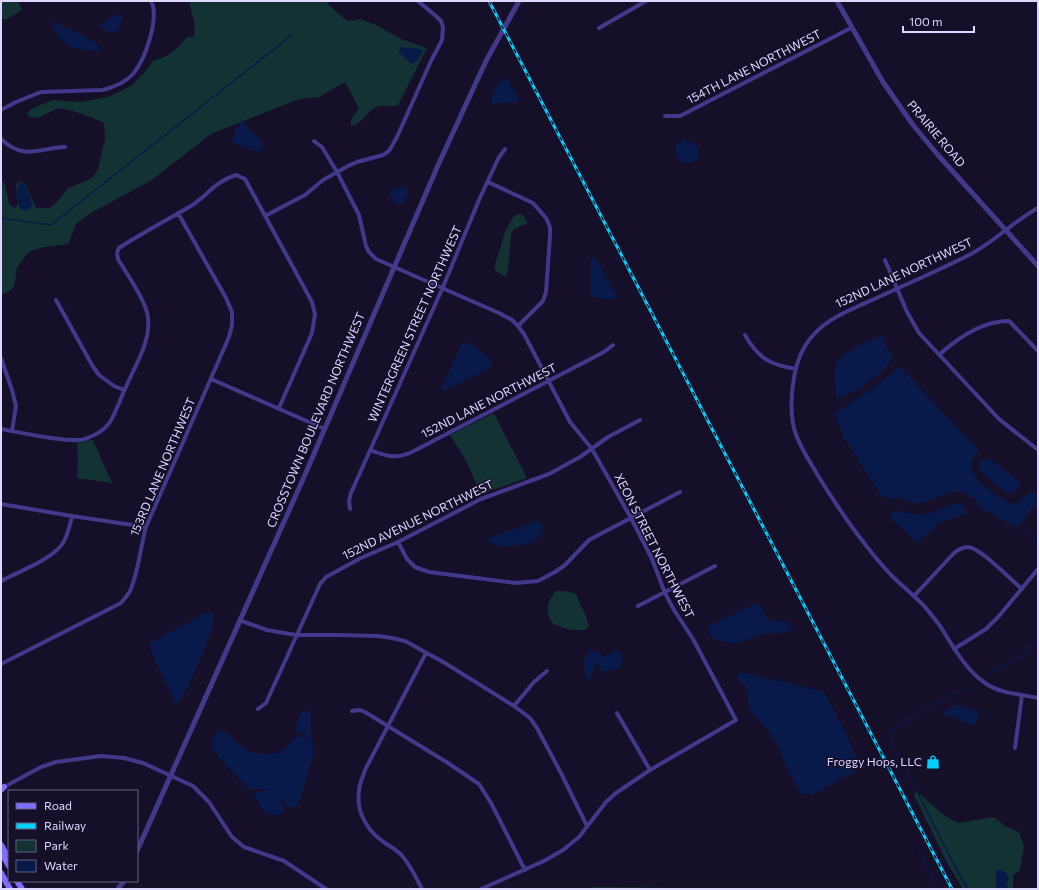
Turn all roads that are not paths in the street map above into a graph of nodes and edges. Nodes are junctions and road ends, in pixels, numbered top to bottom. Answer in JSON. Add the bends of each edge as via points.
{"nodes":[{"id":1,"x":151,"y":1,"type":"edge"},
{"id":2,"x":418,"y":1,"type":"edge"},
{"id":3,"x":520,"y":1,"type":"edge"},
{"id":4,"x":646,"y":1,"type":"edge"},
{"id":5,"x":837,"y":1,"type":"edge"},
{"id":6,"x":599,"y":28,"type":"dead end"},
{"id":7,"x":851,"y":28,"type":"junction"},
{"id":8,"x":1,"y":110,"type":"edge"},
{"id":9,"x":665,"y":116,"type":"dead end"},
{"id":10,"x":1,"y":139,"type":"edge"},
{"id":11,"x":314,"y":141,"type":"dead end"},
{"id":12,"x":65,"y":147,"type":"dead end"},
{"id":13,"x":505,"y":149,"type":"dead end"},
{"id":14,"x":337,"y":172,"type":"junction"},
{"id":15,"x":488,"y":182,"type":"junction"},
{"id":16,"x":1038,"y":208,"type":"edge"},
{"id":17,"x":178,"y":213,"type":"junction"},
{"id":18,"x":265,"y":216,"type":"junction"},
{"id":19,"x":1006,"y":229,"type":"junction"},
{"id":20,"x":885,"y":260,"type":"dead end"},
{"id":21,"x":1038,"y":266,"type":"edge"},
{"id":22,"x":394,"y":267,"type":"junction"},
{"id":23,"x":442,"y":287,"type":"junction"},
{"id":24,"x":897,"y":288,"type":"junction"},
{"id":25,"x":56,"y":300,"type":"dead end"},
{"id":26,"x":518,"y":326,"type":"junction"},
{"id":27,"x":745,"y":335,"type":"dead end"},
{"id":28,"x":613,"y":345,"type":"dead end"},
{"id":29,"x":1038,"y":351,"type":"edge"},
{"id":30,"x":940,"y":354,"type":"junction"},
{"id":31,"x":1,"y":358,"type":"edge"},
{"id":32,"x":796,"y":369,"type":"junction"},
{"id":33,"x":211,"y":379,"type":"junction"},
{"id":34,"x":549,"y":381,"type":"junction"},
{"id":35,"x":124,"y":390,"type":"junction"},
{"id":36,"x":279,"y":408,"type":"junction"},
{"id":37,"x":640,"y":420,"type":"dead end"},
{"id":38,"x":1,"y":429,"type":"edge"},
{"id":39,"x":325,"y":429,"type":"junction"},
{"id":40,"x":12,"y":431,"type":"junction"},
{"id":41,"x":592,"y":449,"type":"junction"},
{"id":42,"x":370,"y":450,"type":"junction"},
{"id":43,"x":1038,"y":450,"type":"edge"},
{"id":44,"x":680,"y":492,"type":"dead end"},
{"id":45,"x":1,"y":504,"type":"edge"},
{"id":46,"x":350,"y":509,"type":"dead end"},
{"id":47,"x":72,"y":516,"type":"junction"},
{"id":48,"x":631,"y":518,"type":"junction"},
{"id":49,"x":146,"y":527,"type":"junction"},
{"id":50,"x":398,"y":542,"type":"junction"},
{"id":51,"x":715,"y":566,"type":"dead end"},
{"id":52,"x":1038,"y":569,"type":"edge"},
{"id":53,"x":1,"y":581,"type":"edge"},
{"id":54,"x":1022,"y":589,"type":"junction"},
{"id":55,"x":665,"y":593,"type":"junction"},
{"id":56,"x":914,"y":596,"type":"junction"},
{"id":57,"x":638,"y":606,"type":"dead end"},
{"id":58,"x":239,"y":620,"type":"junction"},
{"id":59,"x":296,"y":635,"type":"junction"},
{"id":60,"x":954,"y":649,"type":"junction"},
{"id":61,"x":426,"y":653,"type":"junction"},
{"id":62,"x":1,"y":664,"type":"edge"},
{"id":63,"x":547,"y":671,"type":"dead end"},
{"id":64,"x":1022,"y":695,"type":"junction"},
{"id":65,"x":1038,"y":698,"type":"edge"},
{"id":66,"x":514,"y":706,"type":"junction"},
{"id":67,"x":258,"y":709,"type":"dead end"},
{"id":68,"x":352,"y":711,"type":"dead end"},
{"id":69,"x":617,"y":713,"type":"dead end"},
{"id":70,"x":388,"y":726,"type":"junction"},
{"id":71,"x":1015,"y":748,"type":"dead end"},
{"id":72,"x":650,"y":770,"type":"junction"},
{"id":73,"x":171,"y":775,"type":"junction"},
{"id":74,"x":2,"y":788,"type":"edge"},
{"id":75,"x":587,"y":826,"type":"junction"},
{"id":76,"x":1,"y":845,"type":"edge"},
{"id":77,"x":138,"y":849,"type":"edge"},
{"id":78,"x":1,"y":852,"type":"edge"},
{"id":79,"x":8,"y":857,"type":"edge"},
{"id":80,"x":1,"y":860,"type":"edge"},
{"id":81,"x":8,"y":864,"type":"edge"},
{"id":82,"x":8,"y":870,"type":"edge"},
{"id":83,"x":525,"y":870,"type":"junction"},
{"id":84,"x":1,"y":873,"type":"edge"},
{"id":85,"x":10,"y":889,"type":"edge"},
{"id":86,"x":326,"y":889,"type":"edge"},
{"id":87,"x":422,"y":889,"type":"edge"},
{"id":88,"x":481,"y":889,"type":"edge"}],
"edges":[{"from":1,"to":8,"type":"street","via":[[154,23],[151,34],[139,65],[125,81],[103,90],[41,92]]},
{"from":2,"to":14,"type":"street","via":[[437,17],[443,27],[442,40],[397,137],[389,151],[383,155],[357,162]]},
{"from":3,"to":22,"type":"street","name":"CROSSTOWN BOULEVARD NORTHWEST","via":[[503,28],[476,82]]},
{"from":4,"to":6,"type":"street"},
{"from":5,"to":7,"type":"street","name":"PRAIRIE ROAD"},
{"from":7,"to":9,"type":"street","name":"154TH LANE NORTHWEST","via":[[680,116]]},
{"from":7,"to":19,"type":"street","name":"PRAIRIE ROAD","via":[[883,82],[913,125]]},
{"from":10,"to":12,"type":"street","via":[[19,151],[26,152]]},
{"from":11,"to":14,"type":"street","name":"XEON STREET NORTHWEST","via":[[322,147]]},
{"from":13,"to":15,"type":"street","name":"WINTERGREEN STREET NORTHWEST"},
{"from":14,"to":18,"type":"street","via":[[305,195]]},
{"from":14,"to":22,"type":"street","name":"XEON STREET NORTHWEST","via":[[359,215],[369,252],[376,259]]},
{"from":15,"to":23,"type":"street","name":"WINTERGREEN STREET NORTHWEST"},
{"from":15,"to":26,"type":"street","via":[[533,203],[550,227],[546,292],[543,301]]},
{"from":16,"to":19,"type":"street","name":"152ND LANE NORTHWEST"},
{"from":17,"to":18,"type":"street","via":[[226,178],[236,175],[245,179]]},
{"from":17,"to":33,"type":"street","name":"153RD LANE NORTHWEST","via":[[232,312],[229,337]]},
{"from":17,"to":35,"type":"street","via":[[118,248],[118,259],[148,316],[148,332],[142,352]]},
{"from":18,"to":36,"type":"street","via":[[312,302],[315,314],[312,333]]},
{"from":19,"to":21,"type":"street","name":"PRAIRIE ROAD"},
{"from":19,"to":24,"type":"street","name":"152ND LANE NORTHWEST","via":[[972,253]]},
{"from":20,"to":24,"type":"street"},
{"from":22,"to":23,"type":"street","name":"XEON STREET NORTHWEST"},
{"from":22,"to":39,"type":"street","name":"CROSSTOWN BOULEVARD NORTHWEST"},
{"from":23,"to":26,"type":"street","name":"XEON STREET NORTHWEST","via":[[505,316]]},
{"from":23,"to":42,"type":"street","name":"WINTERGREEN STREET NORTHWEST"},
{"from":24,"to":30,"type":"street","via":[[919,333]]},
{"from":24,"to":32,"type":"street","name":"152ND LANE NORTHWEST","via":[[823,324],[804,347]]},
{"from":25,"to":35,"type":"street","via":[[99,375]]},
{"from":26,"to":34,"type":"street","name":"XEON STREET NORTHWEST"},
{"from":27,"to":32,"type":"street","via":[[762,357],[775,365]]},
{"from":28,"to":34,"type":"street","name":"152ND LANE NORTHWEST"},
{"from":29,"to":30,"type":"street","via":[[1009,321],[997,321],[963,335]]},
{"from":30,"to":43,"type":"street","via":[[999,418]]},
{"from":31,"to":40,"type":"street","via":[[16,406]]},
{"from":32,"to":56,"type":"street","name":"152ND LANE NORTHWEST","via":[[792,412],[801,446],[849,524],[892,576]]},
{"from":33,"to":36,"type":"street"},
{"from":33,"to":49,"type":"street","name":"153RD LANE NORTHWEST"},
{"from":34,"to":41,"type":"street","name":"XEON STREET NORTHWEST","via":[[570,422]]},
{"from":34,"to":42,"type":"street","name":"152ND LANE NORTHWEST","via":[[402,456],[386,456]]},
{"from":35,"to":40,"type":"street","via":[[110,422],[96,435],[84,440]]},
{"from":36,"to":39,"type":"street"},
{"from":37,"to":41,"type":"street","name":"152ND AVENUE NORTHWEST"},
{"from":38,"to":40,"type":"street"},
{"from":39,"to":58,"type":"street","name":"CROSSTOWN BOULEVARD NORTHWEST"},
{"from":41,"to":48,"type":"street","name":"XEON STREET NORTHWEST"},
{"from":41,"to":50,"type":"street","name":"152ND AVENUE NORTHWEST","via":[[549,474],[481,498]]},
{"from":42,"to":46,"type":"street","name":"WINTERGREEN STREET NORTHWEST","via":[[351,493]]},
{"from":44,"to":48,"type":"street"},
{"from":45,"to":47,"type":"street"},
{"from":47,"to":49,"type":"street"},
{"from":47,"to":53,"type":"street","via":[[68,532],[57,550]]},
{"from":48,"to":50,"type":"street","via":[[589,540],[555,572],[529,583],[516,584],[429,572],[415,567],[407,559]]},
{"from":48,"to":55,"type":"street","name":"XEON STREET NORTHWEST","via":[[652,559]]},
{"from":49,"to":62,"type":"street","name":"153RD LANE NORTHWEST","via":[[130,592],[121,603]]},
{"from":50,"to":59,"type":"street","name":"152ND AVENUE NORTHWEST","via":[[326,577],[320,584]]},
{"from":51,"to":55,"type":"street"},
{"from":52,"to":54,"type":"street"},
{"from":54,"to":56,"type":"street","via":[[990,560],[969,547],[960,548],[954,553]]},
{"from":54,"to":60,"type":"street","via":[[986,629]]},
{"from":55,"to":57,"type":"street"},
{"from":55,"to":72,"type":"street","name":"XEON STREET NORTHWEST","via":[[736,720]]},
{"from":56,"to":60,"type":"street","name":"152ND LANE NORTHWEST","via":[[941,627]]},
{"from":58,"to":59,"type":"street","via":[[266,630]]},
{"from":58,"to":73,"type":"street","name":"CROSSTOWN BOULEVARD NORTHWEST"},
{"from":59,"to":61,"type":"street","via":[[378,636],[405,641]]},
{"from":59,"to":67,"type":"street","via":[[266,703]]},
{"from":60,"to":64,"type":"street","name":"152ND LANE NORTHWEST","via":[[974,674],[986,684],[1001,691]]},
{"from":61,"to":66,"type":"street"},
{"from":61,"to":70,"type":"street"},
{"from":63,"to":66,"type":"street"},
{"from":64,"to":65,"type":"street","name":"152ND LANE NORTHWEST"},
{"from":64,"to":71,"type":"street"},
{"from":66,"to":75,"type":"street","via":[[530,718],[537,728]]},
{"from":68,"to":70,"type":"street","via":[[365,712]]},
{"from":69,"to":72,"type":"street"},
{"from":70,"to":83,"type":"street","via":[[479,784]]},
{"from":70,"to":87,"type":"street","via":[[365,770],[358,800],[372,833],[403,857]]},
{"from":72,"to":75,"type":"street","via":[[616,793]]},
{"from":73,"to":74,"type":"street","via":[[132,760],[101,756],[56,762],[41,767]]},
{"from":73,"to":77,"type":"street","name":"CROSSTOWN BOULEVARD NORTHWEST"},
{"from":73,"to":86,"type":"street","via":[[203,794],[232,837],[244,847],[284,861]]},
{"from":75,"to":83,"type":"street","via":[[579,837],[563,850]]},
{"from":76,"to":79,"type":"main road"},
{"from":78,"to":81,"type":"main road"},
{"from":80,"to":82,"type":"main road"},
{"from":83,"to":88,"type":"street"},
{"from":84,"to":85,"type":"main road"}]}
